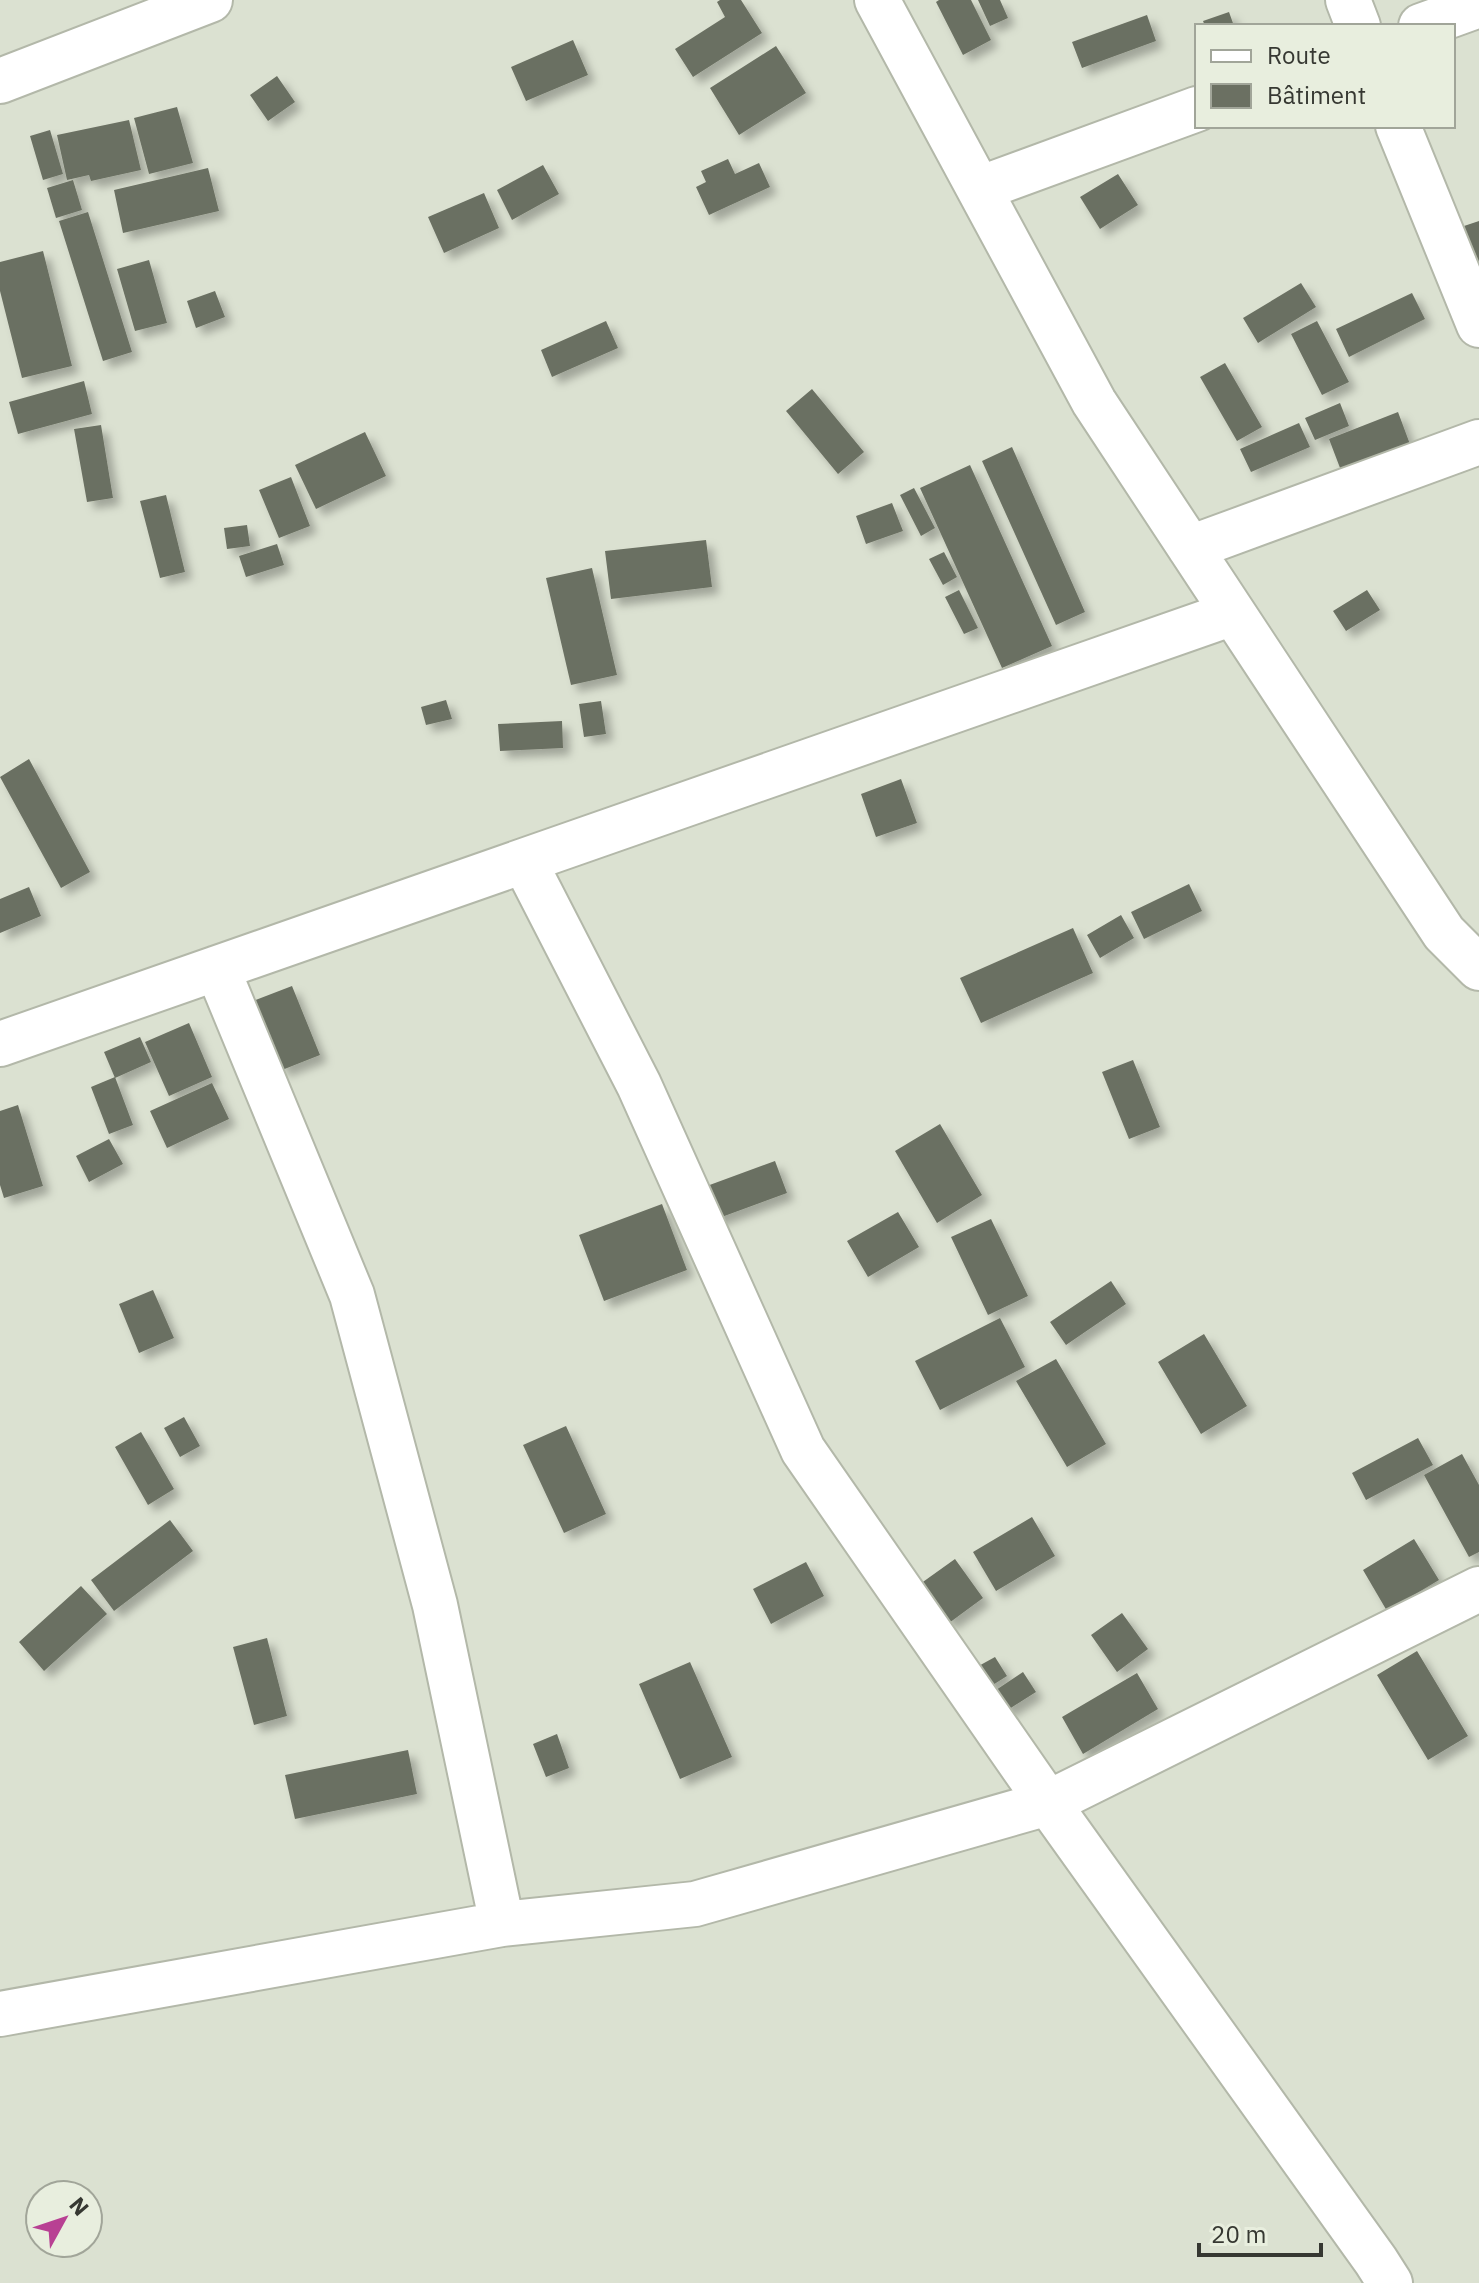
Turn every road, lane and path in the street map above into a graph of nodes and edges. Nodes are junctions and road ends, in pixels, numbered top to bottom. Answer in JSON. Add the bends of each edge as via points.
{"nodes":[{"id":1,"x":210,"y":0,"type":"edge"},
{"id":2,"x":877,"y":0,"type":"edge"},
{"id":3,"x":1348,"y":0,"type":"edge"},
{"id":4,"x":1479,"y":5,"type":"edge"},
{"id":5,"x":1357,"y":24,"type":"edge"},
{"id":6,"x":1427,"y":24,"type":"edge"},
{"id":7,"x":0,"y":81,"type":"edge"},
{"id":8,"x":1195,"y":110,"type":"edge"},
{"id":9,"x":1399,"y":128,"type":"edge"},
{"id":10,"x":979,"y":189,"type":"junction"},
{"id":11,"x":1479,"y":325,"type":"edge"},
{"id":12,"x":1479,"y":442,"type":"edge"},
{"id":13,"x":1190,"y":548,"type":"junction"},
{"id":14,"x":1233,"y":613,"type":"junction"},
{"id":15,"x":524,"y":861,"type":"junction"},
{"id":16,"x":217,"y":968,"type":"junction"},
{"id":17,"x":1479,"y":968,"type":"edge"},
{"id":18,"x":0,"y":1044,"type":"edge"},
{"id":19,"x":1479,"y":1589,"type":"edge"},
{"id":20,"x":1048,"y":1803,"type":"junction"},
{"id":21,"x":502,"y":1924,"type":"junction"},
{"id":22,"x":0,"y":2014,"type":"edge"},
{"id":23,"x":1390,"y":2283,"type":"edge"}],
"edges":[{"from":1,"to":7,"type":"street"},
{"from":2,"to":10,"type":"street"},
{"from":3,"to":5,"type":"street"},
{"from":4,"to":6,"type":"street"},
{"from":8,"to":10,"type":"street"},
{"from":9,"to":11,"type":"street"},
{"from":10,"to":13,"type":"street","via":[[1094,402]]},
{"from":12,"to":13,"type":"street"},
{"from":13,"to":14,"type":"street"},
{"from":14,"to":15,"type":"street"},
{"from":14,"to":17,"type":"street","via":[[1444,933]]},
{"from":15,"to":16,"type":"street"},
{"from":15,"to":20,"type":"street","via":[[639,1085],[803,1450]]},
{"from":16,"to":18,"type":"street"},
{"from":16,"to":21,"type":"street","via":[[352,1295],[435,1605]]},
{"from":19,"to":20,"type":"street"},
{"from":20,"to":21,"type":"street","via":[[695,1904]]},
{"from":20,"to":23,"type":"street"},
{"from":21,"to":22,"type":"street"}]}
